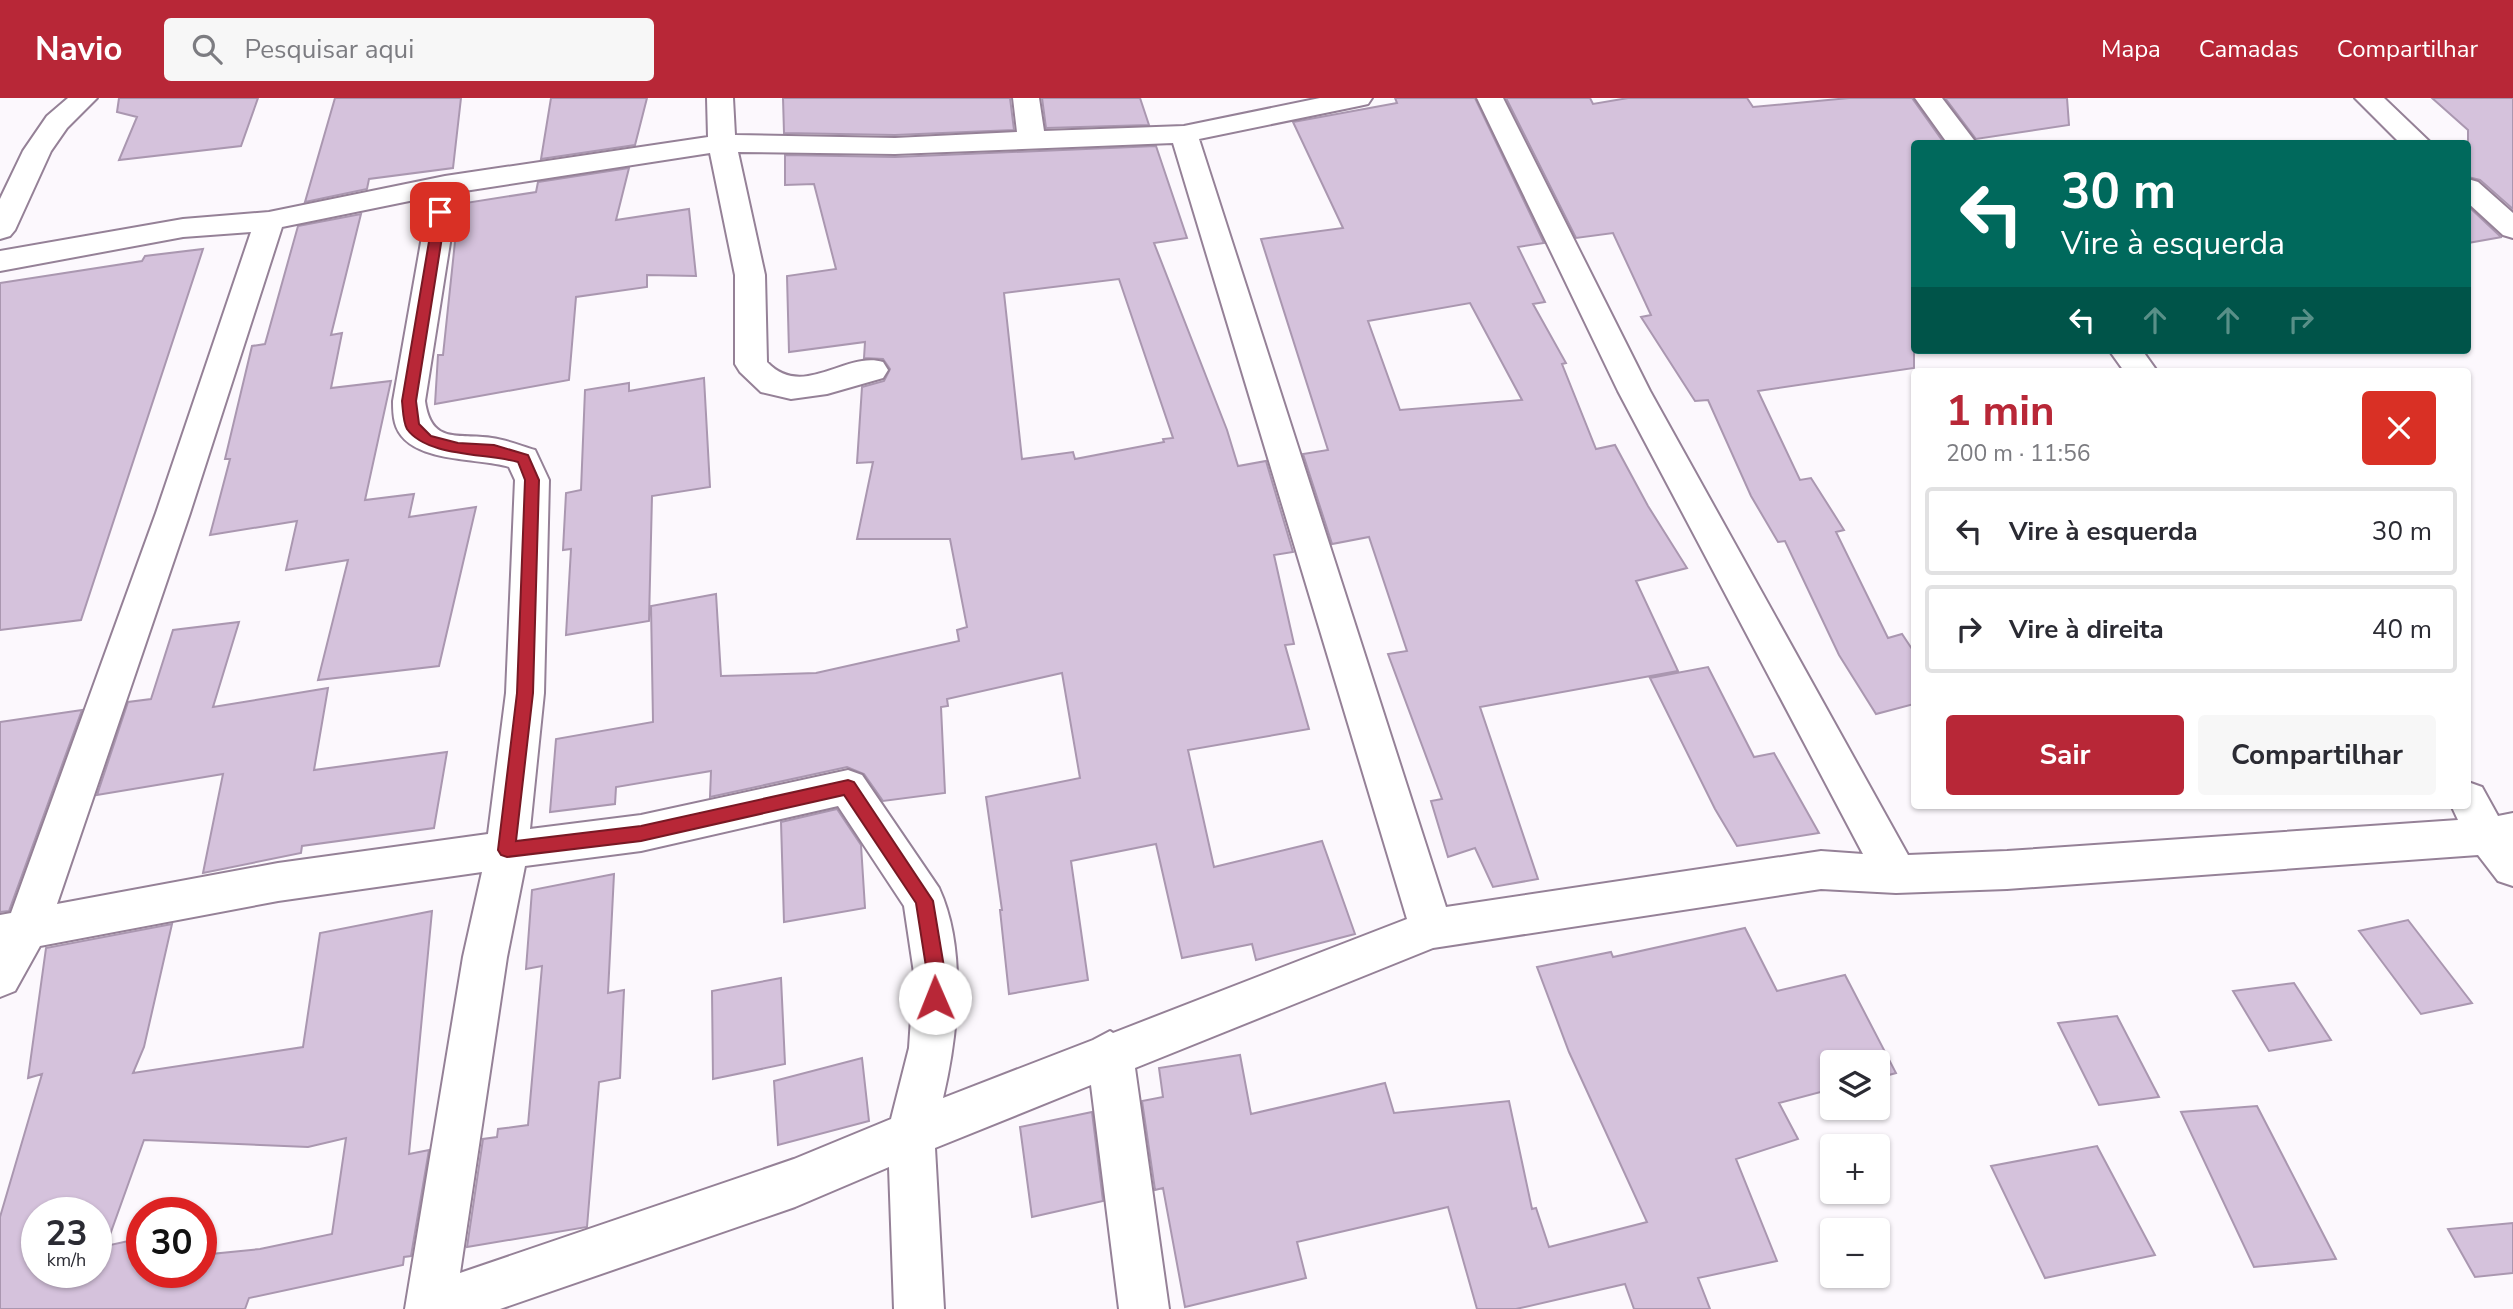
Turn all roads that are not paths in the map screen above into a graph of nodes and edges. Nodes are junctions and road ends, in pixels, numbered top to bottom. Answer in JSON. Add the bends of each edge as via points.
{"nodes":[{"id":1,"x":84,"y":98,"type":"edge"},
{"id":2,"x":720,"y":98,"type":"edge"},
{"id":3,"x":1026,"y":98,"type":"edge"},
{"id":4,"x":1490,"y":98,"type":"edge"},
{"id":5,"x":1928,"y":98,"type":"edge"},
{"id":6,"x":2368,"y":98,"type":"edge"},
{"id":7,"x":1338,"y":100,"type":"edge"},
{"id":8,"x":1184,"y":134,"type":"junction"},
{"id":9,"x":1032,"y":140,"type":"junction"},
{"id":10,"x":1960,"y":140,"type":"edge"},
{"id":11,"x":2414,"y":140,"type":"edge"},
{"id":12,"x":722,"y":143,"type":"junction"},
{"id":13,"x":445,"y":185,"type":"junction"},
{"id":14,"x":2471,"y":191,"type":"edge"},
{"id":15,"x":269,"y":221,"type":"junction"},
{"id":16,"x":2513,"y":229,"type":"edge"},
{"id":17,"x":0,"y":230,"type":"edge"},
{"id":18,"x":0,"y":261,"type":"edge"},
{"id":19,"x":2128,"y":354,"type":"edge"},
{"id":20,"x":2139,"y":368,"type":"edge"},
{"id":21,"x":872,"y":370,"type":"dead end"},
{"id":22,"x":2471,"y":802,"type":"edge"},
{"id":23,"x":2501,"y":833,"type":"edge"},
{"id":24,"x":507,"y":850,"type":"junction"},
{"id":25,"x":2513,"y":868,"type":"edge"},
{"id":26,"x":1896,"y":874,"type":"junction"},
{"id":27,"x":1432,"y":929,"type":"junction"},
{"id":28,"x":14,"y":932,"type":"edge"},
{"id":29,"x":0,"y":977,"type":"edge"},
{"id":30,"x":1110,"y":1053,"type":"junction"},
{"id":31,"x":911,"y":1134,"type":"junction"},
{"id":32,"x":430,"y":1309,"type":"edge"},
{"id":33,"x":919,"y":1309,"type":"edge"},
{"id":34,"x":1144,"y":1309,"type":"edge"}],
"edges":[{"from":1,"to":17,"type":"street","via":[[57,122],[37,151]]},
{"from":2,"to":12,"type":"street"},
{"from":3,"to":9,"type":"street"},
{"from":4,"to":26,"type":"street","via":[[1634,391]]},
{"from":5,"to":10,"type":"street"},
{"from":6,"to":11,"type":"street"},
{"from":7,"to":8,"type":"street"},
{"from":8,"to":9,"type":"street"},
{"from":8,"to":27,"type":"street"},
{"from":9,"to":12,"type":"street","via":[[895,146]]},
{"from":12,"to":13,"type":"street"},
{"from":12,"to":21,"type":"street","via":[[750,275],[751,364],[780,387],[835,383]]},
{"from":13,"to":15,"type":"street"},
{"from":13,"to":24,"type":"street","via":[[409,401],[412,425],[426,439],[523,459],[532,480],[525,693]]},
{"from":14,"to":16,"type":"street"},
{"from":15,"to":18,"type":"street","via":[[183,228]]},
{"from":15,"to":28,"type":"street","via":[[173,513]]},
{"from":19,"to":20,"type":"street"},
{"from":22,"to":23,"type":"street"},
{"from":23,"to":25,"type":"street"},
{"from":23,"to":26,"type":"street"},
{"from":24,"to":28,"type":"street","via":[[278,882]]},
{"from":24,"to":31,"type":"street","via":[[641,833],[848,787],[924,901],[936,973],[932,1048]]},
{"from":24,"to":32,"type":"street","via":[[485,957]]},
{"from":26,"to":27,"type":"street","via":[[1821,870]]},
{"from":27,"to":30,"type":"street"},
{"from":28,"to":29,"type":"street"},
{"from":30,"to":31,"type":"street"},
{"from":30,"to":34,"type":"street"},
{"from":31,"to":32,"type":"street","via":[[795,1183]]},
{"from":31,"to":33,"type":"street"}]}
